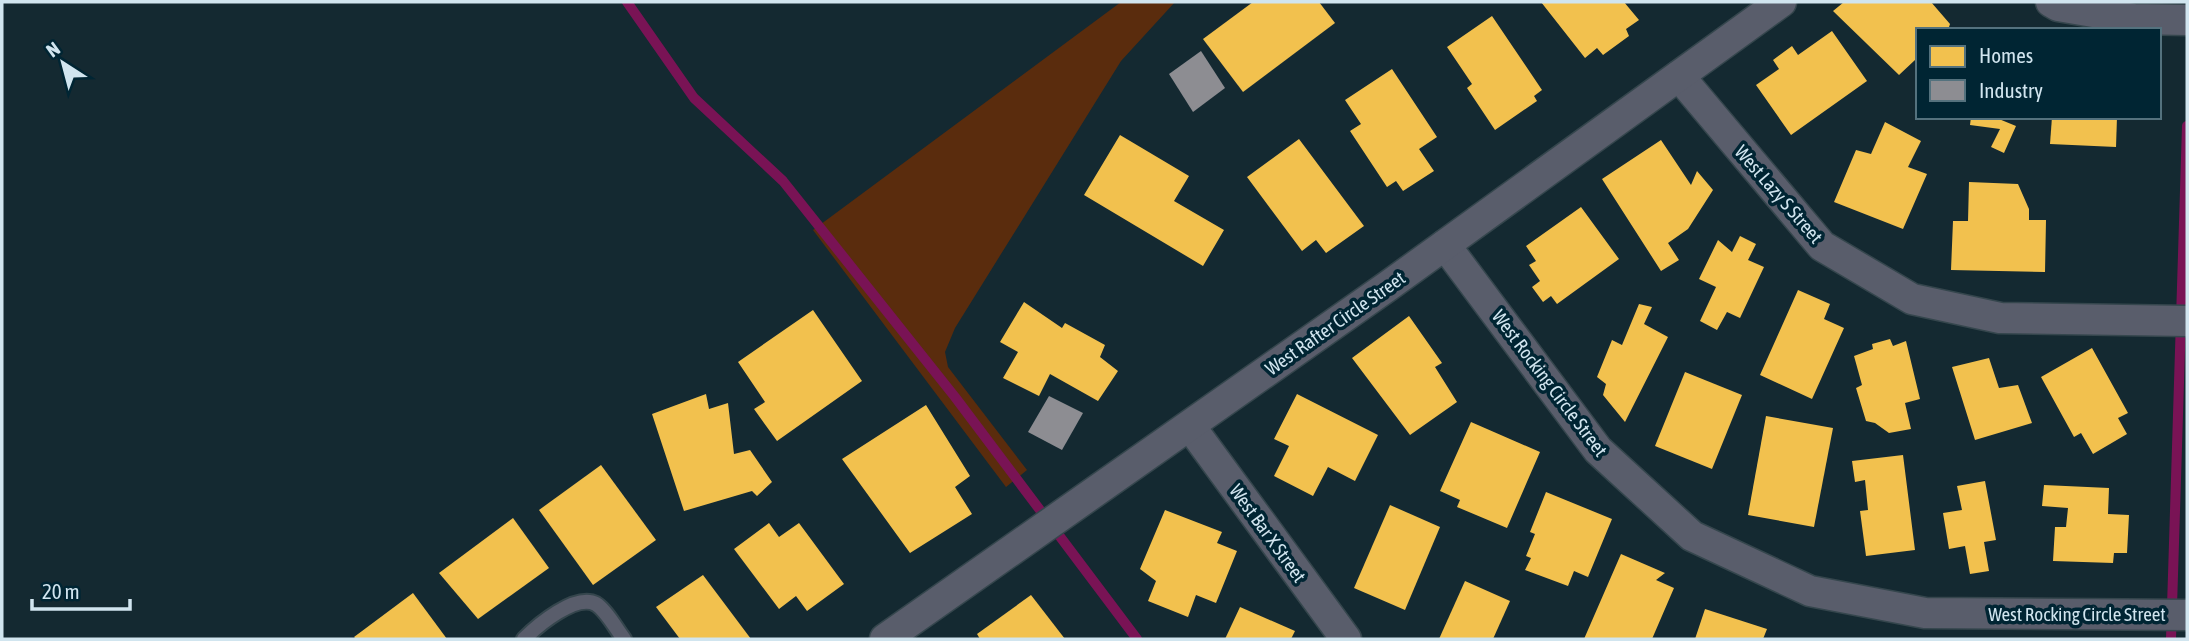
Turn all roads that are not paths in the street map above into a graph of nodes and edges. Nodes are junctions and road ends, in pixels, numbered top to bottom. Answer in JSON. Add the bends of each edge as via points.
{"nodes":[{"id":1,"x":1781,"y":2,"type":"edge"},
{"id":2,"x":2051,"y":2,"type":"edge"},
{"id":3,"x":2187,"y":20,"type":"edge"},
{"id":4,"x":1679,"y":76,"type":"junction"},
{"id":5,"x":1445,"y":245,"type":"junction"},
{"id":6,"x":2187,"y":321,"type":"edge"},
{"id":7,"x":1190,"y":426,"type":"junction"},
{"id":8,"x":2187,"y":615,"type":"edge"},
{"id":9,"x":918,"y":630,"type":"edge"},
{"id":10,"x":524,"y":639,"type":"edge"},
{"id":11,"x":624,"y":639,"type":"edge"},
{"id":12,"x":886,"y":639,"type":"edge"},
{"id":13,"x":1346,"y":639,"type":"edge"}],
"edges":[{"from":1,"to":4,"type":"street","name":"West Rafter Circle Street"},
{"from":2,"to":3,"type":"street","via":[[2134,19]]},
{"from":4,"to":5,"type":"street","name":"West Rafter Circle Street"},
{"from":4,"to":6,"type":"street","name":"West Lazy S Street","via":[[1822,246],[1912,299],[2000,318]]},
{"from":5,"to":7,"type":"street","name":"West Rafter Circle Street"},
{"from":5,"to":8,"type":"street","name":"West Rocking Circle Street","via":[[1598,450],[1692,536],[1810,591],[1925,613]]},
{"from":7,"to":9,"type":"street","name":"West Rafter Circle Street"},
{"from":7,"to":13,"type":"street","name":"West Bar X Street"},
{"from":9,"to":12,"type":"street","name":"West Rafter Circle Street"},
{"from":10,"to":11,"type":"lane","via":[[565,608],[584,600],[600,607]]}]}
